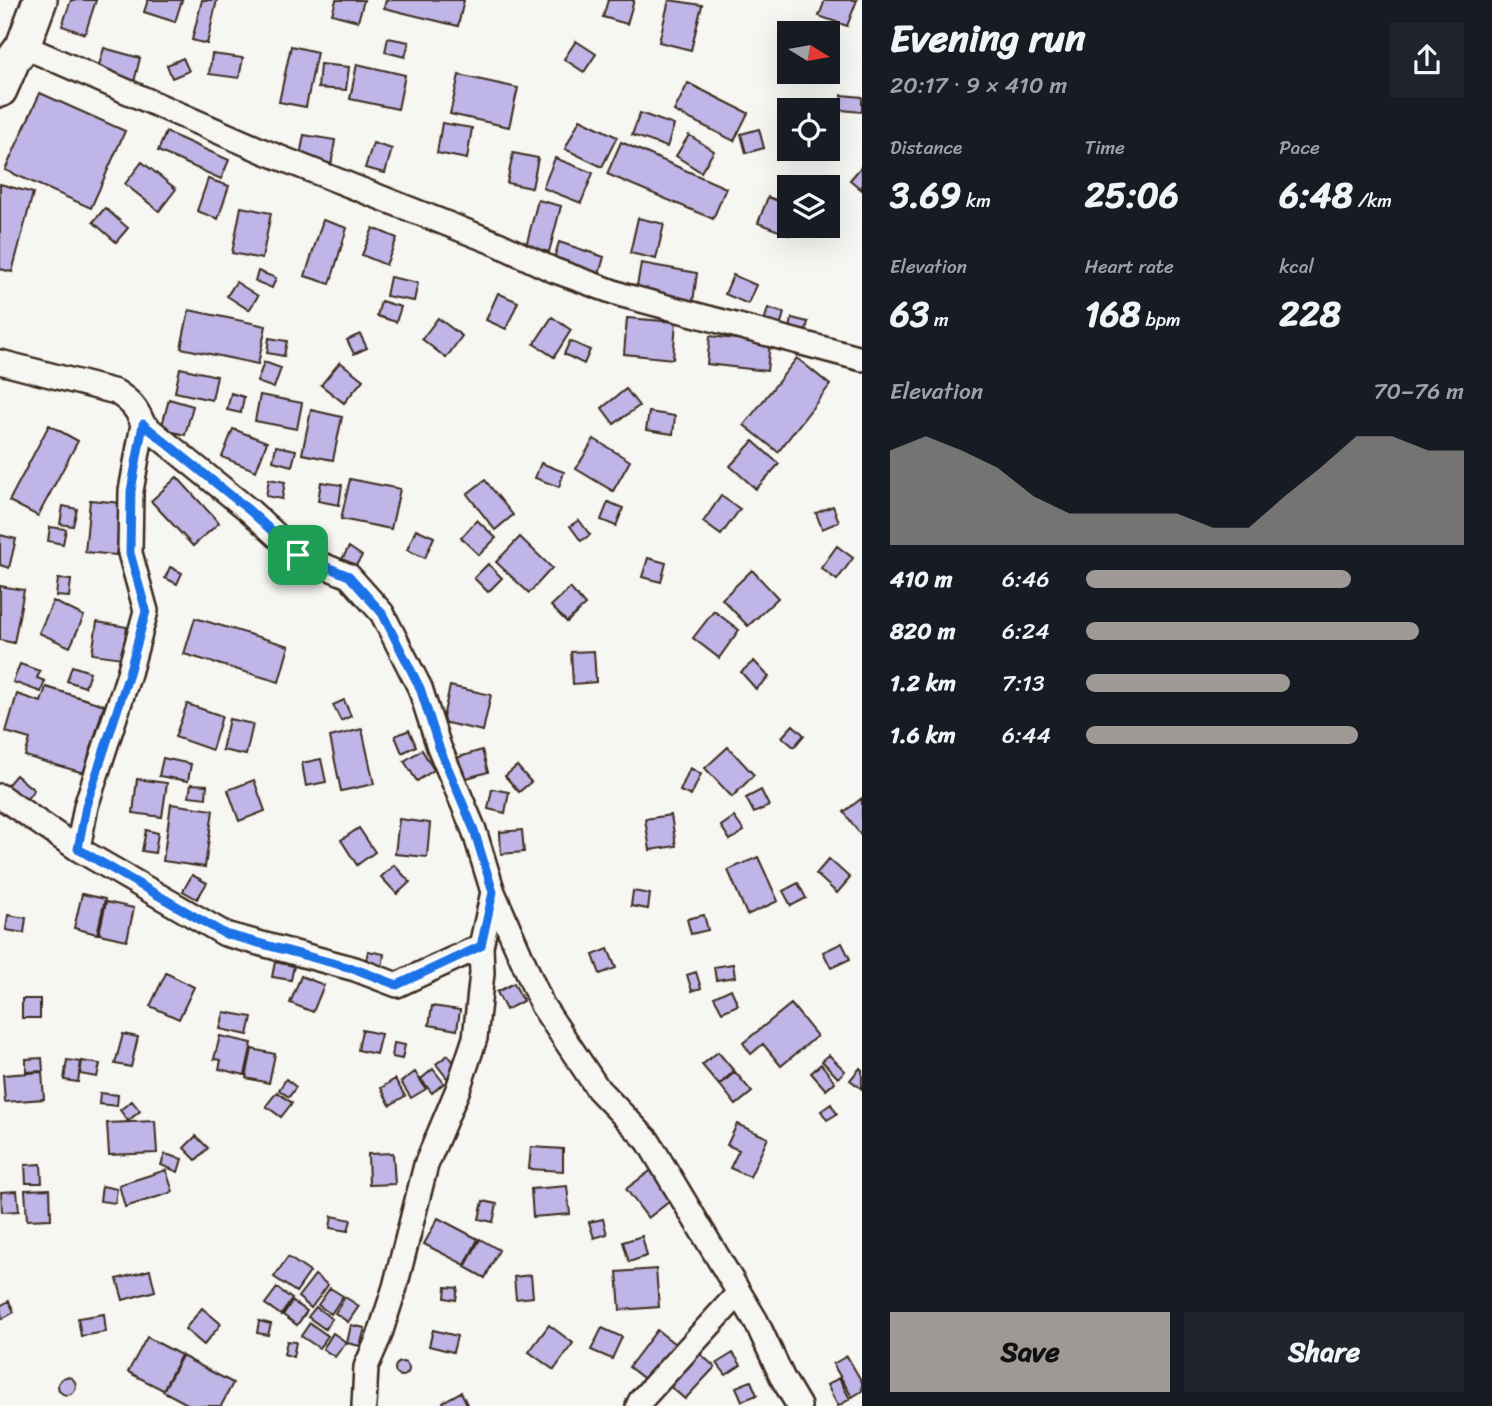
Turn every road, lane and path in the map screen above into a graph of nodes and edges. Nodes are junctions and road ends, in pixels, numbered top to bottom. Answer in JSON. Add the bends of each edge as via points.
{"nodes":[{"id":1,"x":40,"y":0,"type":"edge"},
{"id":2,"x":9,"y":62,"type":"edge"},
{"id":3,"x":862,"y":359,"type":"edge"},
{"id":4,"x":0,"y":362,"type":"edge"},
{"id":5,"x":143,"y":424,"type":"junction"},
{"id":6,"x":0,"y":796,"type":"edge"},
{"id":7,"x":78,"y":849,"type":"junction"},
{"id":8,"x":493,"y":892,"type":"junction"},
{"id":9,"x":481,"y":946,"type":"junction"},
{"id":10,"x":739,"y":1293,"type":"junction"},
{"id":11,"x":364,"y":1406,"type":"edge"},
{"id":12,"x":638,"y":1406,"type":"edge"},
{"id":13,"x":799,"y":1406,"type":"edge"}],
"edges":[{"from":1,"to":2,"type":"street"},
{"from":2,"to":3,"type":"street","via":[[263,151],[622,295]]},
{"from":4,"to":5,"type":"street","via":[[116,392],[129,400]]},
{"from":5,"to":7,"type":"street","via":[[131,491],[130,553],[146,611],[86,806]]},
{"from":5,"to":8,"type":"street","via":[[298,555],[349,576],[382,613],[420,688]]},
{"from":6,"to":7,"type":"street"},
{"from":7,"to":9,"type":"street","via":[[225,934],[397,985]]},
{"from":8,"to":9,"type":"street"},
{"from":8,"to":10,"type":"street","via":[[542,1005],[598,1089],[648,1140]]},
{"from":9,"to":11,"type":"street","via":[[475,1038],[426,1165],[395,1287],[366,1367]]},
{"from":10,"to":12,"type":"street"},
{"from":10,"to":13,"type":"street"}]}
